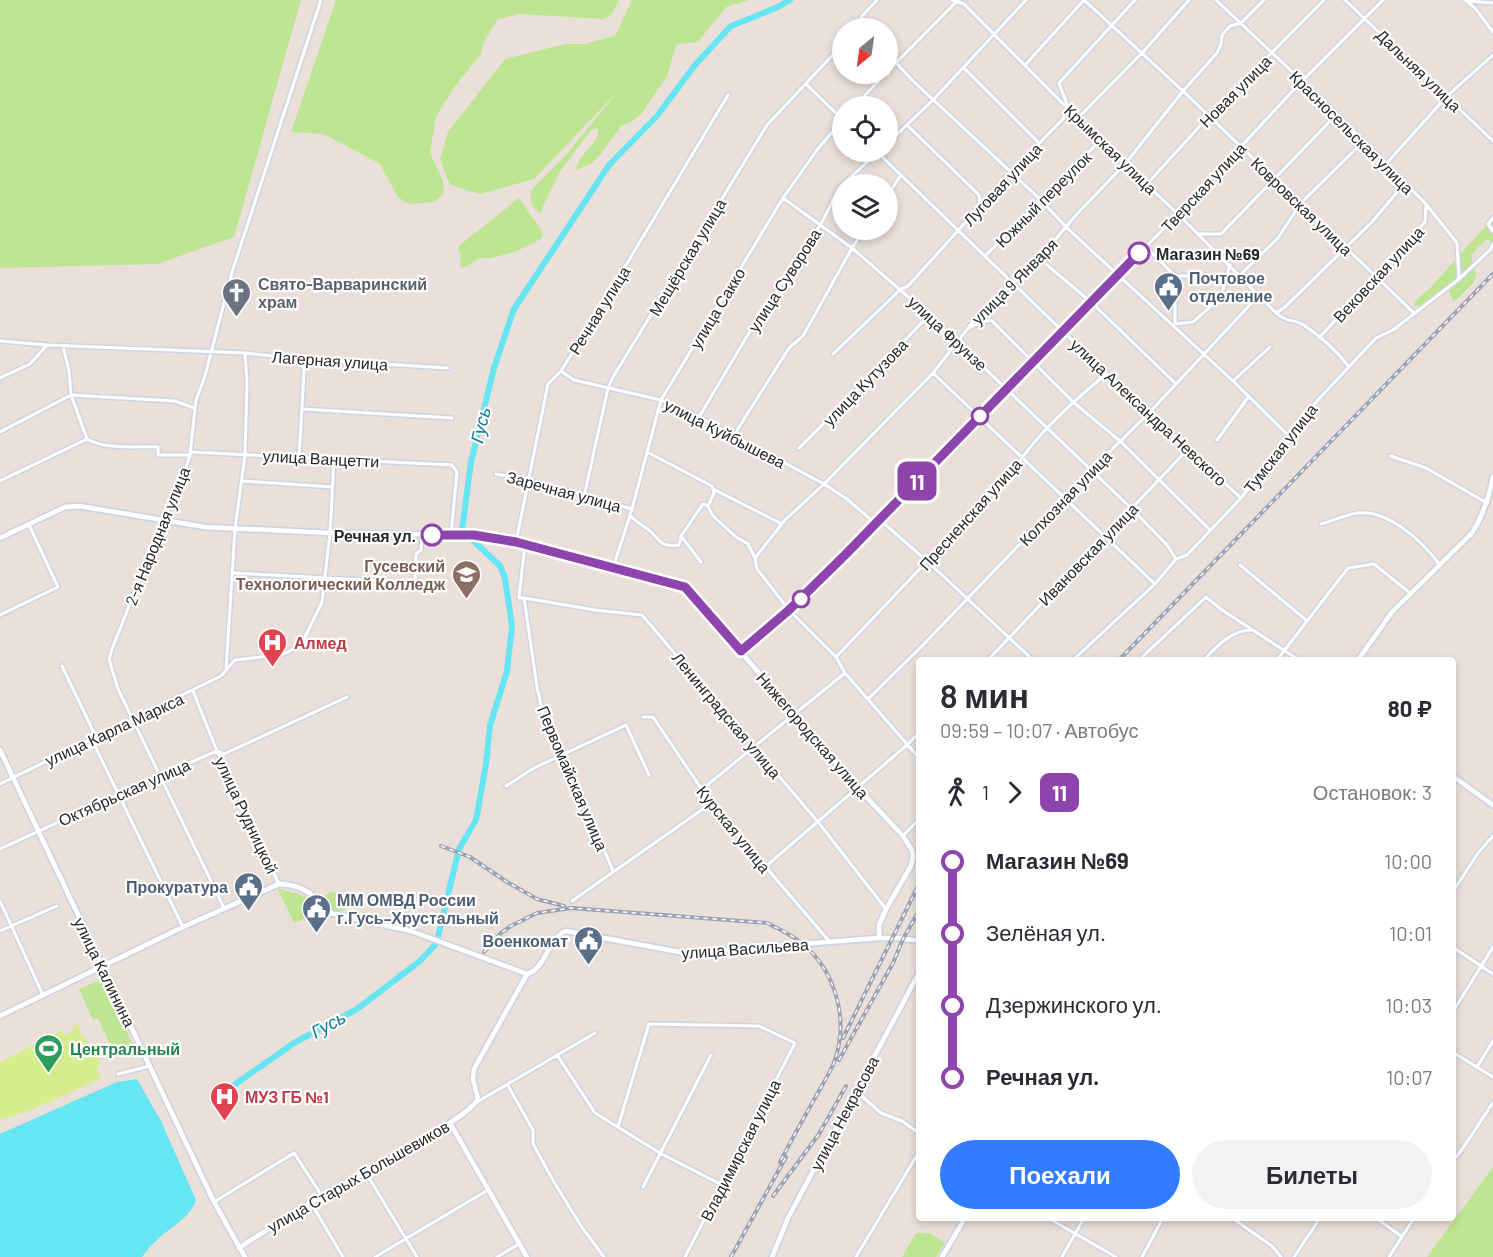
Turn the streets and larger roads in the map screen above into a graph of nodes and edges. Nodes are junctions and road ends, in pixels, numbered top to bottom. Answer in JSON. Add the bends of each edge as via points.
{"nodes":[{"id":1,"x":321,"y":0,"type":"edge"},
{"id":2,"x":877,"y":0,"type":"edge"},
{"id":3,"x":955,"y":0,"type":"edge"},
{"id":4,"x":1026,"y":0,"type":"edge"},
{"id":5,"x":1084,"y":0,"type":"edge"},
{"id":6,"x":1135,"y":0,"type":"edge"},
{"id":7,"x":1189,"y":0,"type":"edge"},
{"id":8,"x":1216,"y":0,"type":"edge"},
{"id":9,"x":1264,"y":0,"type":"edge"},
{"id":10,"x":1324,"y":0,"type":"edge"},
{"id":11,"x":1345,"y":0,"type":"edge"},
{"id":12,"x":1383,"y":0,"type":"edge"},
{"id":13,"x":1465,"y":1,"type":"edge"},
{"id":14,"x":1493,"y":3,"type":"edge"},
{"id":15,"x":861,"y":18,"type":"edge"},
{"id":16,"x":1365,"y":18,"type":"junction"},
{"id":17,"x":1240,"y":23,"type":"junction"},
{"id":18,"x":1113,"y":25,"type":"junction"},
{"id":19,"x":1493,"y":32,"type":"edge"},
{"id":20,"x":993,"y":33,"type":"junction"},
{"id":21,"x":1143,"y":52,"type":"junction"},
{"id":22,"x":1272,"y":53,"type":"junction"},
{"id":23,"x":1493,"y":55,"type":"edge"},
{"id":24,"x":832,"y":57,"type":"edge"},
{"id":25,"x":898,"y":60,"type":"edge"},
{"id":26,"x":898,"y":64,"type":"edge"},
{"id":27,"x":1026,"y":64,"type":"junction"},
{"id":28,"x":964,"y":67,"type":"junction"},
{"id":29,"x":1302,"y":81,"type":"junction"},
{"id":30,"x":876,"y":84,"type":"edge"},
{"id":31,"x":807,"y":85,"type":"junction"},
{"id":32,"x":1183,"y":91,"type":"junction"},
{"id":33,"x":728,"y":95,"type":"dead end"},
{"id":34,"x":864,"y":96,"type":"edge"},
{"id":35,"x":1447,"y":96,"type":"junction"},
{"id":36,"x":934,"y":99,"type":"junction"},
{"id":37,"x":1068,"y":107,"type":"junction"},
{"id":38,"x":832,"y":109,"type":"edge"},
{"id":39,"x":1337,"y":114,"type":"junction"},
{"id":40,"x":1209,"y":116,"type":"junction"},
{"id":41,"x":1078,"y":118,"type":"junction"},
{"id":42,"x":907,"y":125,"type":"junction"},
{"id":43,"x":832,"y":132,"type":"edge"},
{"id":44,"x":898,"y":134,"type":"edge"},
{"id":45,"x":1100,"y":141,"type":"junction"},
{"id":46,"x":1493,"y":141,"type":"edge"},
{"id":47,"x":1363,"y":142,"type":"junction"},
{"id":48,"x":1039,"y":143,"type":"junction"},
{"id":49,"x":1241,"y":147,"type":"junction"},
{"id":50,"x":867,"y":162,"type":"edge"},
{"id":51,"x":887,"y":162,"type":"edge"},
{"id":52,"x":1125,"y":164,"type":"junction"},
{"id":53,"x":1386,"y":164,"type":"junction"},
{"id":54,"x":1011,"y":172,"type":"junction"},
{"id":55,"x":900,"y":176,"type":"junction"},
{"id":56,"x":898,"y":179,"type":"edge"},
{"id":57,"x":1275,"y":179,"type":"junction"},
{"id":58,"x":1148,"y":184,"type":"junction"},
{"id":59,"x":1404,"y":184,"type":"junction"},
{"id":60,"x":783,"y":198,"type":"junction"},
{"id":61,"x":1042,"y":201,"type":"junction"},
{"id":62,"x":1300,"y":203,"type":"junction"},
{"id":63,"x":1426,"y":204,"type":"junction"},
{"id":64,"x":980,"y":206,"type":"junction"},
{"id":65,"x":1178,"y":214,"type":"junction"},
{"id":66,"x":1493,"y":218,"type":"edge"},
{"id":67,"x":821,"y":224,"type":"junction"},
{"id":68,"x":1066,"y":227,"type":"junction"},
{"id":69,"x":959,"y":231,"type":"junction"},
{"id":70,"x":1493,"y":231,"type":"edge"},
{"id":71,"x":1198,"y":234,"type":"junction"},
{"id":72,"x":857,"y":240,"type":"edge"},
{"id":73,"x":1493,"y":244,"type":"edge"},
{"id":74,"x":1146,"y":247,"type":"junction"},
{"id":75,"x":1346,"y":247,"type":"junction"},
{"id":76,"x":852,"y":248,"type":"junction"},
{"id":77,"x":985,"y":256,"type":"junction"},
{"id":78,"x":1040,"y":258,"type":"junction"},
{"id":79,"x":1230,"y":265,"type":"junction"},
{"id":80,"x":1118,"y":274,"type":"junction"},
{"id":81,"x":1240,"y":275,"type":"junction"},
{"id":82,"x":1175,"y":276,"type":"junction"},
{"id":83,"x":1225,"y":276,"type":"junction"},
{"id":84,"x":1375,"y":276,"type":"junction"},
{"id":85,"x":1459,"y":279,"type":"junction"},
{"id":86,"x":1015,"y":283,"type":"junction"},
{"id":87,"x":901,"y":289,"type":"junction"},
{"id":88,"x":1260,"y":294,"type":"junction"},
{"id":89,"x":1092,"y":303,"type":"junction"},
{"id":90,"x":1276,"y":313,"type":"junction"},
{"id":91,"x":1415,"y":314,"type":"junction"},
{"id":92,"x":929,"y":315,"type":"junction"},
{"id":93,"x":1175,"y":324,"type":"junction"},
{"id":94,"x":968,"y":328,"type":"junction"},
{"id":95,"x":1175,"y":329,"type":"junction"},
{"id":96,"x":1063,"y":331,"type":"junction"},
{"id":97,"x":1318,"y":338,"type":"junction"},
{"id":98,"x":0,"y":341,"type":"edge"},
{"id":99,"x":958,"y":341,"type":"junction"},
{"id":100,"x":47,"y":345,"type":"junction"},
{"id":101,"x":63,"y":346,"type":"junction"},
{"id":102,"x":1270,"y":347,"type":"dead end"},
{"id":103,"x":211,"y":352,"type":"junction"},
{"id":104,"x":245,"y":353,"type":"junction"},
{"id":105,"x":833,"y":354,"type":"dead end"},
{"id":106,"x":1204,"y":354,"type":"junction"},
{"id":107,"x":302,"y":359,"type":"junction"},
{"id":108,"x":1034,"y":362,"type":"junction"},
{"id":109,"x":1349,"y":367,"type":"junction"},
{"id":110,"x":448,"y":368,"type":"dead end"},
{"id":111,"x":561,"y":370,"type":"junction"},
{"id":112,"x":933,"y":373,"type":"junction"},
{"id":113,"x":1106,"y":373,"type":"junction"},
{"id":114,"x":0,"y":378,"type":"edge"},
{"id":115,"x":1233,"y":381,"type":"junction"},
{"id":116,"x":1175,"y":383,"type":"junction"},
{"id":117,"x":608,"y":388,"type":"junction"},
{"id":118,"x":1007,"y":388,"type":"junction"},
{"id":119,"x":71,"y":395,"type":"junction"},
{"id":120,"x":1249,"y":396,"type":"junction"},
{"id":121,"x":661,"y":400,"type":"junction"},
{"id":122,"x":1073,"y":402,"type":"junction"},
{"id":123,"x":194,"y":408,"type":"junction"},
{"id":124,"x":302,"y":409,"type":"junction"},
{"id":125,"x":1149,"y":413,"type":"junction"},
{"id":126,"x":980,"y":416,"type":"junction"},
{"id":127,"x":699,"y":417,"type":"junction"},
{"id":128,"x":452,"y":418,"type":"dead end"},
{"id":129,"x":1048,"y":429,"type":"junction"},
{"id":130,"x":0,"y":432,"type":"edge"},
{"id":131,"x":734,"y":435,"type":"junction"},
{"id":132,"x":1290,"y":437,"type":"junction"},
{"id":133,"x":87,"y":439,"type":"junction"},
{"id":134,"x":1216,"y":440,"type":"dead end"},
{"id":135,"x":1120,"y":441,"type":"junction"},
{"id":136,"x":799,"y":448,"type":"dead end"},
{"id":137,"x":1189,"y":448,"type":"junction"},
{"id":138,"x":647,"y":452,"type":"junction"},
{"id":139,"x":190,"y":453,"type":"junction"},
{"id":140,"x":245,"y":455,"type":"junction"},
{"id":141,"x":1022,"y":456,"type":"junction"},
{"id":142,"x":1391,"y":456,"type":"dead end"},
{"id":143,"x":299,"y":457,"type":"junction"},
{"id":144,"x":334,"y":459,"type":"junction"},
{"id":145,"x":1092,"y":470,"type":"junction"},
{"id":146,"x":496,"y":474,"type":"dead end"},
{"id":147,"x":1493,"y":477,"type":"edge"},
{"id":148,"x":530,"y":480,"type":"junction"},
{"id":149,"x":1160,"y":480,"type":"junction"},
{"id":150,"x":0,"y":481,"type":"edge"},
{"id":151,"x":242,"y":481,"type":"junction"},
{"id":152,"x":824,"y":484,"type":"junction"},
{"id":153,"x":333,"y":488,"type":"junction"},
{"id":154,"x":713,"y":489,"type":"junction"},
{"id":155,"x":584,"y":497,"type":"junction"},
{"id":156,"x":1064,"y":498,"type":"junction"},
{"id":157,"x":1241,"y":498,"type":"junction"},
{"id":158,"x":1486,"y":503,"type":"junction"},
{"id":159,"x":708,"y":506,"type":"junction"},
{"id":160,"x":632,"y":509,"type":"junction"},
{"id":161,"x":1132,"y":509,"type":"junction"},
{"id":162,"x":630,"y":516,"type":"junction"},
{"id":163,"x":164,"y":520,"type":"junction"},
{"id":164,"x":880,"y":520,"type":"junction"},
{"id":165,"x":782,"y":524,"type":"junction"},
{"id":166,"x":876,"y":524,"type":"junction"},
{"id":167,"x":1321,"y":524,"type":"dead end"},
{"id":168,"x":29,"y":525,"type":"junction"},
{"id":169,"x":235,"y":529,"type":"junction"},
{"id":170,"x":1210,"y":530,"type":"junction"},
{"id":171,"x":330,"y":533,"type":"junction"},
{"id":172,"x":422,"y":534,"type":"junction"},
{"id":173,"x":451,"y":534,"type":"junction"},
{"id":174,"x":681,"y":536,"type":"junction"},
{"id":175,"x":1105,"y":536,"type":"junction"},
{"id":176,"x":0,"y":537,"type":"edge"},
{"id":177,"x":516,"y":542,"type":"junction"},
{"id":178,"x":525,"y":544,"type":"junction"},
{"id":179,"x":755,"y":558,"type":"junction"},
{"id":180,"x":1176,"y":559,"type":"junction"},
{"id":181,"x":927,"y":561,"type":"junction"},
{"id":182,"x":702,"y":562,"type":"dead end"},
{"id":183,"x":1439,"y":564,"type":"junction"},
{"id":184,"x":1240,"y":565,"type":"dead end"},
{"id":185,"x":613,"y":568,"type":"junction"},
{"id":186,"x":234,"y":573,"type":"junction"},
{"id":187,"x":326,"y":578,"type":"junction"},
{"id":188,"x":1155,"y":584,"type":"junction"},
{"id":189,"x":1410,"y":593,"type":"junction"},
{"id":190,"x":524,"y":598,"type":"junction"},
{"id":191,"x":967,"y":600,"type":"junction"},
{"id":192,"x":789,"y":610,"type":"junction"},
{"id":193,"x":0,"y":615,"type":"edge"},
{"id":194,"x":1306,"y":620,"type":"junction"},
{"id":195,"x":1252,"y":630,"type":"junction"},
{"id":196,"x":1009,"y":637,"type":"junction"},
{"id":197,"x":1284,"y":650,"type":"junction"},
{"id":198,"x":741,"y":651,"type":"junction"},
{"id":199,"x":836,"y":657,"type":"junction"},
{"id":200,"x":991,"y":657,"type":"edge"},
{"id":201,"x":1030,"y":657,"type":"edge"},
{"id":202,"x":1076,"y":657,"type":"edge"},
{"id":203,"x":1142,"y":657,"type":"edge"},
{"id":204,"x":1207,"y":657,"type":"edge"},
{"id":205,"x":1279,"y":657,"type":"edge"},
{"id":206,"x":1294,"y":657,"type":"edge"},
{"id":207,"x":1360,"y":657,"type":"edge"},
{"id":208,"x":62,"y":666,"type":"dead end"},
{"id":209,"x":226,"y":672,"type":"junction"},
{"id":210,"x":845,"y":673,"type":"junction"},
{"id":211,"x":193,"y":691,"type":"junction"},
{"id":212,"x":347,"y":697,"type":"dead end"},
{"id":213,"x":868,"y":699,"type":"junction"},
{"id":214,"x":795,"y":715,"type":"junction"},
{"id":215,"x":643,"y":717,"type":"dead end"},
{"id":216,"x":133,"y":719,"type":"junction"},
{"id":217,"x":916,"y":736,"type":"edge"},
{"id":218,"x":96,"y":737,"type":"junction"},
{"id":219,"x":92,"y":740,"type":"junction"},
{"id":220,"x":907,"y":745,"type":"junction"},
{"id":221,"x":756,"y":748,"type":"junction"},
{"id":222,"x":0,"y":750,"type":"edge"},
{"id":223,"x":217,"y":751,"type":"junction"},
{"id":224,"x":564,"y":754,"type":"junction"},
{"id":225,"x":916,"y":755,"type":"edge"},
{"id":226,"x":161,"y":775,"type":"junction"},
{"id":227,"x":649,"y":775,"type":"dead end"},
{"id":228,"x":13,"y":777,"type":"junction"},
{"id":229,"x":1456,"y":778,"type":"edge"},
{"id":230,"x":0,"y":784,"type":"edge"},
{"id":231,"x":506,"y":786,"type":"dead end"},
{"id":232,"x":857,"y":787,"type":"junction"},
{"id":233,"x":701,"y":790,"type":"junction"},
{"id":234,"x":118,"y":794,"type":"junction"},
{"id":235,"x":711,"y":803,"type":"junction"},
{"id":236,"x":1493,"y":805,"type":"edge"},
{"id":237,"x":818,"y":822,"type":"junction"},
{"id":238,"x":916,"y":822,"type":"edge"},
{"id":239,"x":38,"y":831,"type":"junction"},
{"id":240,"x":903,"y":836,"type":"junction"},
{"id":241,"x":1493,"y":836,"type":"edge"},
{"id":242,"x":0,"y":849,"type":"edge"},
{"id":243,"x":765,"y":867,"type":"junction"},
{"id":244,"x":613,"y":871,"type":"junction"},
{"id":245,"x":279,"y":884,"type":"junction"},
{"id":246,"x":1456,"y":887,"type":"edge"},
{"id":247,"x":0,"y":901,"type":"edge"},
{"id":248,"x":572,"y":901,"type":"dead end"},
{"id":249,"x":57,"y":906,"type":"dead end"},
{"id":250,"x":224,"y":908,"type":"junction"},
{"id":251,"x":886,"y":909,"type":"junction"},
{"id":252,"x":11,"y":927,"type":"junction"},
{"id":253,"x":183,"y":927,"type":"junction"},
{"id":254,"x":0,"y":931,"type":"edge"},
{"id":255,"x":879,"y":938,"type":"junction"},
{"id":256,"x":916,"y":940,"type":"edge"},
{"id":257,"x":830,"y":943,"type":"junction"},
{"id":258,"x":1493,"y":947,"type":"edge"},
{"id":259,"x":1456,"y":949,"type":"edge"},
{"id":260,"x":103,"y":966,"type":"junction"},
{"id":261,"x":1481,"y":966,"type":"junction"},
{"id":262,"x":527,"y":974,"type":"junction"},
{"id":263,"x":1493,"y":974,"type":"edge"},
{"id":264,"x":916,"y":978,"type":"edge"},
{"id":265,"x":43,"y":995,"type":"junction"},
{"id":266,"x":1456,"y":1007,"type":"edge"},
{"id":267,"x":0,"y":1016,"type":"edge"},
{"id":268,"x":595,"y":1033,"type":"dead end"},
{"id":269,"x":1493,"y":1041,"type":"edge"},
{"id":270,"x":1456,"y":1054,"type":"edge"},
{"id":271,"x":556,"y":1055,"type":"junction"},
{"id":272,"x":711,"y":1056,"type":"dead end"},
{"id":273,"x":150,"y":1066,"type":"junction"},
{"id":274,"x":1477,"y":1067,"type":"junction"},
{"id":275,"x":118,"y":1074,"type":"dead end"},
{"id":276,"x":1493,"y":1077,"type":"edge"},
{"id":277,"x":507,"y":1084,"type":"junction"},
{"id":278,"x":856,"y":1091,"type":"junction"},
{"id":279,"x":476,"y":1103,"type":"junction"},
{"id":280,"x":1493,"y":1103,"type":"edge"},
{"id":281,"x":450,"y":1123,"type":"junction"},
{"id":282,"x":618,"y":1127,"type":"junction"},
{"id":283,"x":916,"y":1130,"type":"edge"},
{"id":284,"x":660,"y":1153,"type":"junction"},
{"id":285,"x":916,"y":1156,"type":"edge"},
{"id":286,"x":1456,"y":1158,"type":"edge"},
{"id":287,"x":365,"y":1172,"type":"junction"},
{"id":288,"x":722,"y":1185,"type":"junction"},
{"id":289,"x":643,"y":1187,"type":"dead end"},
{"id":290,"x":488,"y":1190,"type":"junction"},
{"id":291,"x":322,"y":1196,"type":"junction"},
{"id":292,"x":214,"y":1202,"type":"junction"},
{"id":293,"x":311,"y":1203,"type":"junction"},
{"id":294,"x":963,"y":1221,"type":"edge"},
{"id":295,"x":1054,"y":1221,"type":"edge"},
{"id":296,"x":1082,"y":1221,"type":"edge"},
{"id":297,"x":1161,"y":1221,"type":"edge"},
{"id":298,"x":1238,"y":1221,"type":"edge"},
{"id":299,"x":1318,"y":1221,"type":"edge"},
{"id":300,"x":1380,"y":1221,"type":"edge"},
{"id":301,"x":1412,"y":1221,"type":"edge"},
{"id":302,"x":1076,"y":1233,"type":"junction"},
{"id":303,"x":1402,"y":1236,"type":"junction"},
{"id":304,"x":406,"y":1238,"type":"junction"},
{"id":305,"x":519,"y":1244,"type":"junction"},
{"id":306,"x":239,"y":1248,"type":"junction"},
{"id":307,"x":245,"y":1257,"type":"edge"},
{"id":308,"x":343,"y":1257,"type":"edge"},
{"id":309,"x":375,"y":1257,"type":"edge"},
{"id":310,"x":417,"y":1257,"type":"edge"},
{"id":311,"x":497,"y":1257,"type":"edge"},
{"id":312,"x":527,"y":1257,"type":"edge"},
{"id":313,"x":604,"y":1257,"type":"edge"},
{"id":314,"x":685,"y":1257,"type":"edge"},
{"id":315,"x":772,"y":1257,"type":"edge"},
{"id":316,"x":856,"y":1257,"type":"edge"},
{"id":317,"x":942,"y":1257,"type":"edge"},
{"id":318,"x":1062,"y":1257,"type":"edge"},
{"id":319,"x":1116,"y":1257,"type":"edge"},
{"id":320,"x":1142,"y":1257,"type":"edge"},
{"id":321,"x":1281,"y":1257,"type":"edge"},
{"id":322,"x":1294,"y":1257,"type":"edge"},
{"id":323,"x":1389,"y":1257,"type":"edge"}],
"edges":[{"from":1,"to":103,"type":"street","name":"2-я Народная улица","via":[[232,272]]},
{"from":2,"to":15,"type":"street"},
{"from":3,"to":20,"type":"street","name":"Крымская улица"},
{"from":3,"to":25,"type":"street"},
{"from":4,"to":20,"type":"street"},
{"from":5,"to":18,"type":"street","name":"Ковровская улица"},
{"from":5,"to":27,"type":"street"},
{"from":6,"to":18,"type":"street"},
{"from":7,"to":21,"type":"street"},
{"from":8,"to":17,"type":"street","name":"Красносельская улица"},
{"from":9,"to":17,"type":"street","name":"улица 9 Января"},
{"from":10,"to":22,"type":"street","name":"Новая улица"},
{"from":11,"to":16,"type":"street","name":"Дальняя улица"},
{"from":12,"to":16,"type":"street","name":"Тверская улица"},
{"from":13,"to":14,"type":"street"},
{"from":13,"to":19,"type":"street"},
{"from":16,"to":29,"type":"street","name":"Тверская улица"},
{"from":16,"to":35,"type":"street","name":"Дальняя улица"},
{"from":17,"to":22,"type":"street","name":"Красносельская улица"},
{"from":17,"to":32,"type":"street","name":"улица 9 Января","via":[[1230,26],[1222,35],[1217,52]]},
{"from":18,"to":21,"type":"street","name":"Ковровская улица"},
{"from":18,"to":37,"type":"street","via":[[1059,83]]},
{"from":20,"to":27,"type":"street","name":"Крымская улица"},
{"from":20,"to":28,"type":"street"},
{"from":21,"to":32,"type":"street","name":"Ковровская улица"},
{"from":21,"to":41,"type":"street"},
{"from":22,"to":29,"type":"street","name":"Красносельская улица"},
{"from":22,"to":40,"type":"street","name":"Новая улица"},
{"from":23,"to":35,"type":"street"},
{"from":24,"to":31,"type":"street","name":"Мещёрская улица"},
{"from":26,"to":36,"type":"street"},
{"from":27,"to":37,"type":"street","name":"Крымская улица"},
{"from":28,"to":36,"type":"street"},
{"from":28,"to":48,"type":"street"},
{"from":29,"to":39,"type":"street","name":"Красносельская улица"},
{"from":29,"to":49,"type":"street","name":"Тверская улица"},
{"from":30,"to":34,"type":"street"},
{"from":31,"to":38,"type":"street"},
{"from":31,"to":117,"type":"street","name":"Мещёрская улица","via":[[767,125]]},
{"from":32,"to":40,"type":"street","name":"Ковровская улица"},
{"from":32,"to":52,"type":"street","name":"улица 9 Января"},
{"from":33,"to":111,"type":"street","name":"Речная улица"},
{"from":35,"to":46,"type":"street","name":"Дальняя улица"},
{"from":35,"to":53,"type":"street"},
{"from":36,"to":42,"type":"street"},
{"from":36,"to":54,"type":"street"},
{"from":37,"to":41,"type":"street","name":"Крымская улица"},
{"from":37,"to":48,"type":"street","name":"Луговая улица","via":[[1063,119]]},
{"from":39,"to":47,"type":"street","name":"Красносельская улица"},
{"from":39,"to":57,"type":"street"},
{"from":40,"to":49,"type":"street","name":"Ковровская улица"},
{"from":40,"to":58,"type":"street","name":"Новая улица"},
{"from":41,"to":45,"type":"street","name":"Крымская улица"},
{"from":42,"to":44,"type":"street"},
{"from":42,"to":64,"type":"street","via":[[979,195]]},
{"from":43,"to":60,"type":"street","name":"улица Сакко"},
{"from":45,"to":52,"type":"street","name":"Крымская улица"},
{"from":45,"to":61,"type":"street","name":"Южный переулок"},
{"from":47,"to":53,"type":"street","name":"Красносельская улица"},
{"from":47,"to":62,"type":"street"},
{"from":48,"to":54,"type":"street","name":"Луговая улица"},
{"from":49,"to":57,"type":"street","name":"Ковровская улица"},
{"from":49,"to":65,"type":"street","name":"Тверская улица"},
{"from":50,"to":67,"type":"street","name":"улица Суворова","via":[[840,187]]},
{"from":51,"to":55,"type":"street","name":"улица Александра Невского"},
{"from":52,"to":58,"type":"street","name":"Крымская улица"},
{"from":52,"to":68,"type":"street","name":"улица 9 Января"},
{"from":53,"to":59,"type":"street","name":"Красносельская улица"},
{"from":54,"to":61,"type":"street"},
{"from":54,"to":64,"type":"street","name":"Луговая улица"},
{"from":55,"to":56,"type":"street"},
{"from":55,"to":69,"type":"street","name":"улица Александра Невского"},
{"from":57,"to":62,"type":"street","name":"Ковровская улица"},
{"from":57,"to":71,"type":"street","via":[[1221,234]]},
{"from":58,"to":65,"type":"street","name":"Крымская улица"},
{"from":59,"to":63,"type":"street","name":"Красносельская улица"},
{"from":59,"to":75,"type":"street"},
{"from":60,"to":67,"type":"street","name":"улица Фрунзе"},
{"from":60,"to":121,"type":"street","name":"улица Сакко"},
{"from":61,"to":68,"type":"street"},
{"from":61,"to":77,"type":"street","name":"Южный переулок"},
{"from":62,"to":75,"type":"street","name":"Ковровская улица"},
{"from":62,"to":81,"type":"street","via":[[1278,238]]},
{"from":63,"to":84,"type":"street","name":"Вековская улица","via":[[1425,222]]},
{"from":63,"to":85,"type":"street","name":"Красносельская улица","via":[[1457,243]]},
{"from":64,"to":69,"type":"street","name":"Луговая улица"},
{"from":65,"to":71,"type":"street","name":"Крымская улица"},
{"from":65,"to":74,"type":"street","name":"Тверская улица"},
{"from":66,"to":70,"type":"street","via":[[1488,224]]},
{"from":67,"to":76,"type":"street","name":"улица Фрунзе"},
{"from":67,"to":127,"type":"street","name":"улица Суворова","via":[[756,321]]},
{"from":68,"to":78,"type":"street","name":"улица 9 Января"},
{"from":68,"to":80,"type":"street"},
{"from":69,"to":77,"type":"street","name":"улица Александра Невского"},
{"from":69,"to":87,"type":"street","name":"Луговая улица"},
{"from":71,"to":79,"type":"street","name":"Крымская улица"},
{"from":72,"to":76,"type":"street"},
{"from":73,"to":85,"type":"street","name":"Тумская улица"},
{"from":74,"to":80,"type":"street","name":"Тверская улица"},
{"from":74,"to":82,"type":"street"},
{"from":75,"to":84,"type":"street","name":"Ковровская улица"},
{"from":75,"to":90,"type":"street"},
{"from":76,"to":87,"type":"street","name":"улица Фрунзе"},
{"from":76,"to":131,"type":"street","via":[[803,336],[789,348]]},
{"from":77,"to":86,"type":"street","name":"улица Александра Невского"},
{"from":78,"to":86,"type":"street","name":"улица 9 Января"},
{"from":78,"to":89,"type":"street"},
{"from":79,"to":81,"type":"street","name":"Крымская улица"},
{"from":79,"to":83,"type":"street"},
{"from":80,"to":89,"type":"street","name":"Тверская улица"},
{"from":80,"to":95,"type":"street"},
{"from":81,"to":88,"type":"street","name":"Крымская улица"},
{"from":82,"to":83,"type":"street"},
{"from":82,"to":93,"type":"street"},
{"from":83,"to":93,"type":"street","via":[[1217,298],[1193,322]]},
{"from":84,"to":91,"type":"street","name":"Ковровская улица"},
{"from":84,"to":97,"type":"street","name":"Вековская улица"},
{"from":85,"to":91,"type":"street","name":"Тумская улица"},
{"from":86,"to":94,"type":"street","name":"улица 9 Января"},
{"from":86,"to":96,"type":"street","name":"улица Александра Невского"},
{"from":87,"to":92,"type":"street","name":"улица Фрунзе"},
{"from":87,"to":105,"type":"street","name":"Луговая улица"},
{"from":88,"to":90,"type":"street","name":"Крымская улица"},
{"from":88,"to":106,"type":"street","name":"Колхозная улица"},
{"from":89,"to":96,"type":"street","name":"Тверская улица"},
{"from":89,"to":116,"type":"street"},
{"from":90,"to":97,"type":"street","name":"Крымская улица","via":[[1283,319],[1300,322]]},
{"from":91,"to":109,"type":"street","name":"Тумская улица","via":[[1376,338]]},
{"from":92,"to":99,"type":"street","name":"улица Фрунзе"},
{"from":92,"to":136,"type":"street","name":"улица Кутузова"},
{"from":93,"to":95,"type":"street"},
{"from":94,"to":99,"type":"street","name":"улица 9 Января"},
{"from":94,"to":108,"type":"street","via":[[991,320]]},
{"from":95,"to":106,"type":"street"},
{"from":96,"to":108,"type":"street","name":"Тверская улица"},
{"from":96,"to":113,"type":"street","name":"улица Александра Невского"},
{"from":97,"to":109,"type":"street","name":"Крымская улица"},
{"from":98,"to":100,"type":"street","name":"Лагерная улица"},
{"from":99,"to":112,"type":"street","name":"улица 9 Января"},
{"from":99,"to":118,"type":"street","name":"улица Фрунзе"},
{"from":100,"to":101,"type":"street","name":"Лагерная улица"},
{"from":100,"to":114,"type":"street","via":[[30,364]]},
{"from":101,"to":103,"type":"street","name":"Лагерная улица"},
{"from":101,"to":119,"type":"street"},
{"from":102,"to":115,"type":"street"},
{"from":103,"to":104,"type":"street","name":"Лагерная улица"},
{"from":103,"to":123,"type":"street","name":"2-я Народная улица"},
{"from":104,"to":107,"type":"street","name":"Лагерная улица"},
{"from":104,"to":140,"type":"street"},
{"from":106,"to":115,"type":"street"},
{"from":106,"to":116,"type":"street","name":"Колхозная улица"},
{"from":107,"to":110,"type":"street","name":"Лагерная улица"},
{"from":107,"to":124,"type":"street"},
{"from":108,"to":118,"type":"street","name":"Тверская улица"},
{"from":108,"to":122,"type":"street"},
{"from":109,"to":132,"type":"street","name":"Тумская улица"},
{"from":111,"to":117,"type":"street","name":"улица Куйбышева","via":[[574,380]]},
{"from":111,"to":148,"type":"street","name":"Речная улица","via":[[548,384]]},
{"from":112,"to":126,"type":"street"},
{"from":112,"to":152,"type":"street","name":"улица 9 Января"},
{"from":113,"to":122,"type":"street","name":"Пресненская улица"},
{"from":113,"to":125,"type":"street","name":"улица Александра Невского"},
{"from":115,"to":120,"type":"street"},
{"from":116,"to":125,"type":"street","name":"Колхозная улица"},
{"from":117,"to":121,"type":"street","name":"улица Куйбышева"},
{"from":117,"to":155,"type":"street","name":"Мещёрская улица"},
{"from":118,"to":126,"type":"street","name":"Тверская улица"},
{"from":118,"to":129,"type":"street","name":"улица Фрунзе"},
{"from":119,"to":123,"type":"street","via":[[175,401]]},
{"from":119,"to":130,"type":"street"},
{"from":119,"to":133,"type":"street"},
{"from":120,"to":132,"type":"street"},
{"from":120,"to":134,"type":"street"},
{"from":121,"to":127,"type":"street","name":"улица Куйбышева"},
{"from":121,"to":138,"type":"street","name":"улица Сакко"},
{"from":122,"to":129,"type":"street","name":"Пресненская улица"},
{"from":122,"to":135,"type":"street"},
{"from":123,"to":139,"type":"street","name":"2-я Народная улица"},
{"from":124,"to":128,"type":"street"},
{"from":124,"to":143,"type":"street"},
{"from":125,"to":135,"type":"street","name":"Колхозная улица"},
{"from":125,"to":137,"type":"street","name":"улица Александра Невского"},
{"from":126,"to":141,"type":"street"},
{"from":126,"to":164,"type":"street","name":"Тверская улица"},
{"from":127,"to":131,"type":"street","name":"улица Куйбышева"},
{"from":129,"to":141,"type":"street","name":"Пресненская улица"},
{"from":129,"to":145,"type":"street","name":"улица Фрунзе"},
{"from":131,"to":152,"type":"street","name":"улица Куйбышева"},
{"from":132,"to":157,"type":"street","name":"Тумская улица"},
{"from":133,"to":139,"type":"street","name":"улица Ванцетти","via":[[110,445],[158,447],[158,455]]},
{"from":133,"to":150,"type":"street"},
{"from":135,"to":145,"type":"street","name":"Колхозная улица"},
{"from":135,"to":149,"type":"street"},
{"from":137,"to":149,"type":"street","name":"Ивановская улица"},
{"from":137,"to":157,"type":"street","name":"улица Александра Невского"},
{"from":138,"to":154,"type":"street"},
{"from":138,"to":160,"type":"street","name":"улица Сакко"},
{"from":139,"to":140,"type":"street","name":"улица Ванцетти"},
{"from":139,"to":163,"type":"street","name":"2-я Народная улица"},
{"from":140,"to":143,"type":"street","name":"улица Ванцетти"},
{"from":140,"to":151,"type":"street"},
{"from":141,"to":156,"type":"street"},
{"from":141,"to":181,"type":"street","name":"Пресненская улица","via":[[1014,470]]},
{"from":142,"to":158,"type":"street","via":[[1426,468]]},
{"from":143,"to":144,"type":"street","name":"улица Ванцетти"},
{"from":144,"to":153,"type":"street","name":"улица Карла Маркса"},
{"from":144,"to":173,"type":"street","name":"улица Ванцетти","via":[[452,465],[457,472]]},
{"from":145,"to":156,"type":"street","name":"Колхозная улица"},
{"from":145,"to":161,"type":"street","name":"улица Фрунзе"},
{"from":146,"to":148,"type":"street","name":"Заречная улица"},
{"from":147,"to":158,"type":"street"},
{"from":148,"to":155,"type":"street","name":"Заречная улица"},
{"from":148,"to":177,"type":"street","name":"Речная улица"},
{"from":149,"to":161,"type":"street","name":"Ивановская улица"},
{"from":149,"to":170,"type":"street"},
{"from":151,"to":153,"type":"street"},
{"from":151,"to":169,"type":"street"},
{"from":152,"to":165,"type":"street","name":"улица 9 Января"},
{"from":152,"to":166,"type":"street","name":"улица Куйбышева"},
{"from":153,"to":171,"type":"street","name":"улица Карла Маркса"},
{"from":154,"to":159,"type":"street"},
{"from":154,"to":165,"type":"street"},
{"from":155,"to":160,"type":"street","name":"Заречная улица"},
{"from":156,"to":175,"type":"street"},
{"from":156,"to":191,"type":"street","name":"Колхозная улица"},
{"from":157,"to":170,"type":"street","name":"Тумская улица"},
{"from":158,"to":183,"type":"street","via":[[1472,533]]},
{"from":159,"to":174,"type":"street","via":[[702,504]]},
{"from":159,"to":179,"type":"street","via":[[712,515],[748,544]]},
{"from":160,"to":162,"type":"street","name":"улица Сакко"},
{"from":161,"to":175,"type":"street","name":"Ивановская улица"},
{"from":161,"to":180,"type":"street","name":"улица Фрунзе","via":[[1167,544]]},
{"from":162,"to":174,"type":"street","via":[[669,547],[679,545]]},
{"from":162,"to":185,"type":"street","name":"улица Сакко"},
{"from":163,"to":168,"type":"street","name":"Нижегородская улица","via":[[79,506],[65,507]]},
{"from":163,"to":169,"type":"street","name":"Нижегородская улица"},
{"from":163,"to":216,"type":"street","name":"2-я Народная улица","via":[[109,659]]},
{"from":164,"to":166,"type":"street","name":"Тверская улица"},
{"from":164,"to":181,"type":"street"},
{"from":165,"to":179,"type":"street","name":"улица 9 Января"},
{"from":166,"to":192,"type":"street","name":"Тверская улица"},
{"from":167,"to":183,"type":"street","via":[[1357,513],[1393,522],[1412,535]]},
{"from":168,"to":176,"type":"street","name":"Нижегородская улица"},
{"from":168,"to":193,"type":"street","via":[[58,587]]},
{"from":169,"to":171,"type":"street","name":"Нижегородская улица"},
{"from":169,"to":186,"type":"street"},
{"from":170,"to":180,"type":"street","name":"Тумская улица","via":[[1187,555]]},
{"from":171,"to":172,"type":"street","name":"Нижегородская улица"},
{"from":171,"to":187,"type":"street","name":"улица Карла Маркса"},
{"from":172,"to":173,"type":"street","name":"Нижегородская улица"},
{"from":172,"to":187,"type":"street","via":[[422,550],[416,554],[415,583]]},
{"from":173,"to":177,"type":"street","name":"Нижегородская улица"},
{"from":174,"to":182,"type":"street"},
{"from":175,"to":188,"type":"street"},
{"from":175,"to":196,"type":"street","name":"Ивановская улица"},
{"from":177,"to":178,"type":"street","name":"Нижегородская улица"},
{"from":178,"to":185,"type":"street","name":"Нижегородская улица"},
{"from":178,"to":190,"type":"street","name":"Первомайская улица","via":[[519,598]]},
{"from":179,"to":192,"type":"street","via":[[757,569]]},
{"from":180,"to":188,"type":"street","name":"Тумская улица"},
{"from":181,"to":191,"type":"street"},
{"from":181,"to":199,"type":"street","name":"Пресненская улица"},
{"from":183,"to":189,"type":"street"},
{"from":184,"to":194,"type":"street"},
{"from":185,"to":198,"type":"street","name":"Нижегородская улица","via":[[685,587]]},
{"from":186,"to":187,"type":"street"},
{"from":186,"to":209,"type":"street"},
{"from":187,"to":209,"type":"street","name":"улица Карла Маркса","via":[[322,602],[298,645],[284,654],[235,660]]},
{"from":188,"to":202,"type":"street","name":"Тумская улица"},
{"from":189,"to":194,"type":"street","via":[[1374,564],[1348,567]]},
{"from":189,"to":207,"type":"street","via":[[1388,616]]},
{"from":190,"to":221,"type":"street","name":"Ленинградская улица","via":[[642,615]]},
{"from":190,"to":224,"type":"street","name":"Первомайская улица","via":[[543,714]]},
{"from":191,"to":196,"type":"street"},
{"from":191,"to":213,"type":"street","name":"Колхозная улица"},
{"from":192,"to":198,"type":"street","name":"Тверская улица"},
{"from":192,"to":199,"type":"street"},
{"from":194,"to":197,"type":"street"},
{"from":195,"to":197,"type":"street"},
{"from":195,"to":203,"type":"street","via":[[1206,597]]},
{"from":195,"to":204,"type":"street","via":[[1232,634]]},
{"from":196,"to":200,"type":"street","name":"Ивановская улица"},
{"from":196,"to":201,"type":"street"},
{"from":197,"to":205,"type":"street"},
{"from":197,"to":206,"type":"street"},
{"from":198,"to":214,"type":"street","name":"Нижегородская улица"},
{"from":199,"to":210,"type":"street"},
{"from":208,"to":218,"type":"street"},
{"from":209,"to":211,"type":"street","name":"улица Карла Маркса"},
{"from":210,"to":213,"type":"street"},
{"from":210,"to":214,"type":"street"},
{"from":211,"to":216,"type":"street","name":"улица Карла Маркса"},
{"from":211,"to":223,"type":"street","name":"улица Рудницкой"},
{"from":212,"to":223,"type":"street","name":"Октябрьская улица","via":[[224,754]]},
{"from":213,"to":220,"type":"street"},
{"from":214,"to":221,"type":"street"},
{"from":214,"to":232,"type":"street","name":"Нижегородская улица"},
{"from":215,"to":233,"type":"street","name":"Курская улица","via":[[653,717]]},
{"from":216,"to":218,"type":"street","name":"улица Карла Маркса"},
{"from":216,"to":226,"type":"street"},
{"from":217,"to":220,"type":"street"},
{"from":218,"to":219,"type":"street","name":"улица Карла Маркса"},
{"from":219,"to":228,"type":"street","name":"улица Карла Маркса"},
{"from":219,"to":234,"type":"street"},
{"from":220,"to":225,"type":"street"},
{"from":220,"to":232,"type":"street"},
{"from":221,"to":233,"type":"street"},
{"from":221,"to":237,"type":"street","name":"Ленинградская улица"},
{"from":222,"to":228,"type":"street","name":"улица Калинина"},
{"from":223,"to":226,"type":"street","name":"Октябрьская улица"},
{"from":223,"to":245,"type":"street","name":"улица Рудницкой"},
{"from":224,"to":227,"type":"street","via":[[626,725]]},
{"from":224,"to":231,"type":"street"},
{"from":224,"to":244,"type":"street","name":"Первомайская улица"},
{"from":226,"to":234,"type":"street","name":"Октябрьская улица"},
{"from":226,"to":250,"type":"street"},
{"from":228,"to":230,"type":"street","name":"улица Карла Маркса"},
{"from":228,"to":239,"type":"street","name":"улица Калинина"},
{"from":229,"to":236,"type":"street"},
{"from":232,"to":237,"type":"street"},
{"from":232,"to":240,"type":"street","name":"Нижегородская улица"},
{"from":233,"to":235,"type":"street","name":"Курская улица"},
{"from":234,"to":239,"type":"street","name":"Октябрьская улица"},
{"from":234,"to":253,"type":"street"},
{"from":235,"to":243,"type":"street","name":"Курская улица"},
{"from":235,"to":244,"type":"street"},
{"from":237,"to":243,"type":"street"},
{"from":237,"to":251,"type":"street","name":"Ленинградская улица"},
{"from":238,"to":240,"type":"street"},
{"from":239,"to":242,"type":"street","name":"Октябрьская улица"},
{"from":239,"to":260,"type":"street","name":"улица Калинина"},
{"from":240,"to":251,"type":"street","name":"Нижегородская улица","via":[[912,850],[911,866]]},
{"from":241,"to":246,"type":"street"},
{"from":243,"to":257,"type":"street","name":"Курская улица"},
{"from":244,"to":248,"type":"street"},
{"from":245,"to":250,"type":"street"},
{"from":245,"to":262,"type":"street","name":"улица Рудницкой","via":[[311,894],[330,913],[411,931]]},
{"from":247,"to":252,"type":"street"},
{"from":249,"to":252,"type":"street"},
{"from":250,"to":253,"type":"street"},
{"from":251,"to":255,"type":"street","name":"Нижегородская улица","via":[[879,925]]},
{"from":252,"to":254,"type":"street"},
{"from":252,"to":265,"type":"street"},
{"from":253,"to":260,"type":"street"},
{"from":255,"to":256,"type":"street","name":"улица Васильева"},
{"from":255,"to":257,"type":"street","name":"улица Васильева"},
{"from":257,"to":262,"type":"street","name":"улица Васильева","via":[[685,953],[566,931],[558,936],[538,967]]},
{"from":258,"to":261,"type":"street"},
{"from":259,"to":261,"type":"street"},
{"from":260,"to":265,"type":"street"},
{"from":260,"to":273,"type":"street","name":"улица Калинина"},
{"from":261,"to":263,"type":"street"},
{"from":261,"to":266,"type":"street"},
{"from":262,"to":279,"type":"street","via":[[474,1069]]},
{"from":264,"to":278,"type":"street","name":"улица Некрасова"},
{"from":265,"to":267,"type":"street"},
{"from":268,"to":271,"type":"street","name":"улица Старых Большевиков"},
{"from":269,"to":274,"type":"street"},
{"from":270,"to":274,"type":"street"},
{"from":271,"to":277,"type":"street","name":"улица Старых Большевиков"},
{"from":271,"to":282,"type":"street","via":[[595,1113]]},
{"from":272,"to":284,"type":"street"},
{"from":273,"to":275,"type":"street"},
{"from":273,"to":292,"type":"street","name":"улица Калинина"},
{"from":274,"to":276,"type":"street"},
{"from":277,"to":279,"type":"street","name":"улица Старых Большевиков"},
{"from":277,"to":313,"type":"street","via":[[533,1130],[533,1144],[554,1182]]},
{"from":278,"to":283,"type":"street","via":[[880,1113]]},
{"from":278,"to":315,"type":"street","name":"улица Некрасова","via":[[788,1218]]},
{"from":279,"to":281,"type":"street","name":"улица Старых Большевиков"},
{"from":280,"to":286,"type":"street"},
{"from":281,"to":287,"type":"street","name":"улица Старых Большевиков"},
{"from":281,"to":290,"type":"street"},
{"from":282,"to":284,"type":"street"},
{"from":282,"to":288,"type":"street","name":"Владимирская улица","via":[[649,1024],[759,1026],[795,1043]]},
{"from":284,"to":288,"type":"street"},
{"from":284,"to":289,"type":"street"},
{"from":285,"to":316,"type":"street"},
{"from":287,"to":291,"type":"street","name":"улица Старых Большевиков"},
{"from":287,"to":304,"type":"street"},
{"from":288,"to":314,"type":"street","name":"Владимирская улица"},
{"from":290,"to":304,"type":"street"},
{"from":290,"to":305,"type":"street"},
{"from":291,"to":292,"type":"street","via":[[294,1153]]},
{"from":291,"to":293,"type":"street","name":"улица Старых Большевиков"},
{"from":292,"to":306,"type":"street","name":"улица Калинина"},
{"from":293,"to":306,"type":"street","name":"улица Старых Большевиков"},
{"from":293,"to":308,"type":"street"},
{"from":294,"to":317,"type":"street"},
{"from":295,"to":302,"type":"street"},
{"from":296,"to":302,"type":"street"},
{"from":297,"to":320,"type":"street"},
{"from":298,"to":321,"type":"street"},
{"from":299,"to":322,"type":"street"},
{"from":300,"to":303,"type":"street"},
{"from":301,"to":303,"type":"street"},
{"from":302,"to":318,"type":"street"},
{"from":302,"to":319,"type":"street"},
{"from":303,"to":323,"type":"street"},
{"from":304,"to":309,"type":"street"},
{"from":304,"to":310,"type":"street"},
{"from":305,"to":311,"type":"street"},
{"from":305,"to":312,"type":"street"},
{"from":306,"to":307,"type":"street","name":"улица Калинина"}]}
